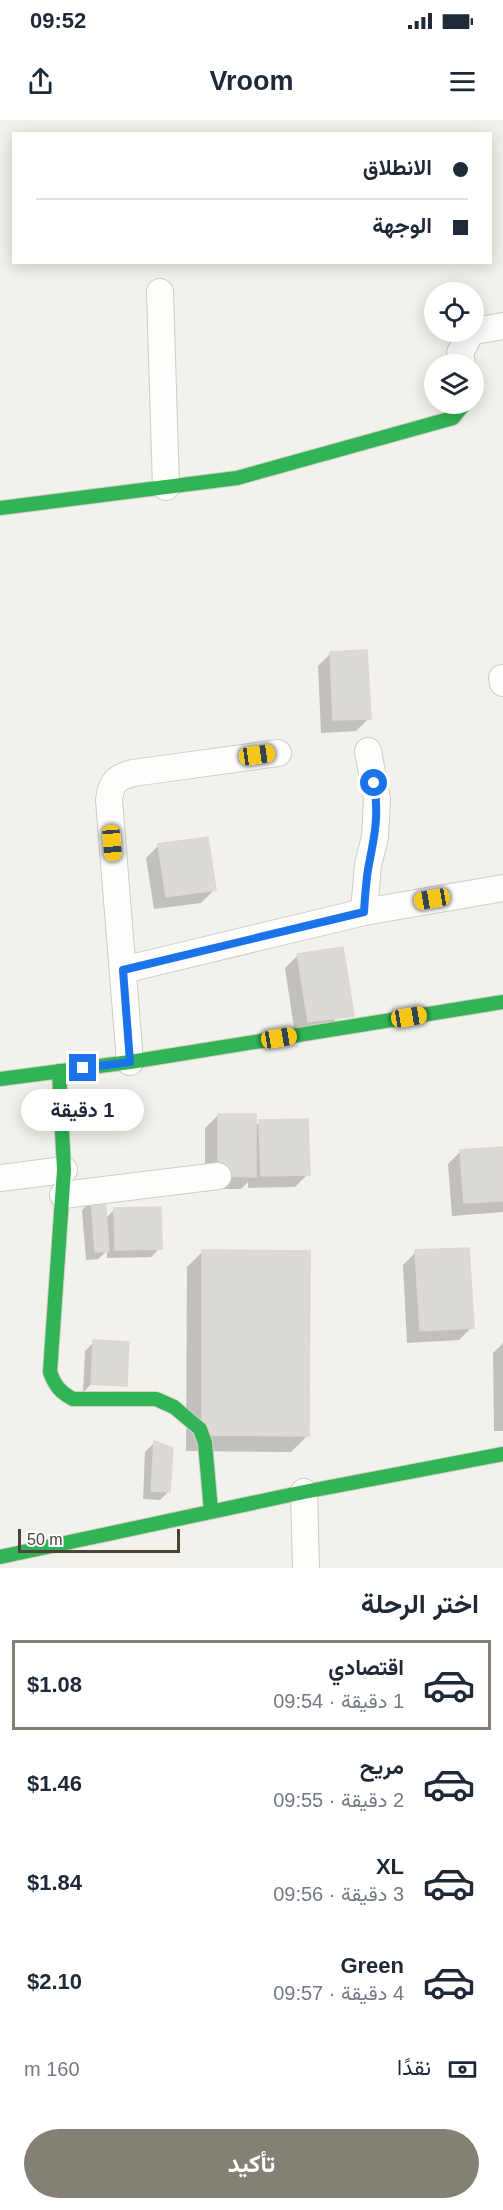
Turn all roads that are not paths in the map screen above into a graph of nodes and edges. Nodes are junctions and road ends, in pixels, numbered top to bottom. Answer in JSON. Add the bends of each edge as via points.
{"nodes":[{"id":1,"x":160,"y":292,"type":"dead end"},
{"id":2,"x":503,"y":326,"type":"edge"},
{"id":3,"x":484,"y":329,"type":"edge"},
{"id":4,"x":456,"y":414,"type":"edge"},
{"id":5,"x":166,"y":487,"type":"junction"},
{"id":6,"x":0,"y":508,"type":"edge"},
{"id":7,"x":502,"y":678,"type":"edge"},
{"id":8,"x":503,"y":683,"type":"edge"},
{"id":9,"x":368,"y":751,"type":"dead end"},
{"id":10,"x":278,"y":753,"type":"dead end"},
{"id":11,"x":503,"y":888,"type":"edge"},
{"id":12,"x":364,"y":912,"type":"junction"},
{"id":13,"x":123,"y":970,"type":"junction"},
{"id":14,"x":503,"y":1002,"type":"edge"},
{"id":15,"x":130,"y":1062,"type":"junction"},
{"id":16,"x":59,"y":1071,"type":"junction"},
{"id":17,"x":0,"y":1079,"type":"edge"},
{"id":18,"x":64,"y":1170,"type":"junction"},
{"id":19,"x":218,"y":1176,"type":"dead end"},
{"id":20,"x":0,"y":1178,"type":"edge"},
{"id":21,"x":63,"y":1195,"type":"junction"},
{"id":22,"x":502,"y":1461,"type":"edge"},
{"id":23,"x":304,"y":1492,"type":"junction"},
{"id":24,"x":211,"y":1511,"type":"junction"},
{"id":25,"x":0,"y":1557,"type":"edge"},
{"id":26,"x":306,"y":1568,"type":"edge"}],
"edges":[{"from":1,"to":5,"type":"street"},
{"from":2,"to":3,"type":"street"},
{"from":4,"to":5,"type":"street","via":[[422,428],[237,478]]},
{"from":5,"to":6,"type":"street"},
{"from":7,"to":8,"type":"street"},
{"from":9,"to":12,"type":"street","via":[[377,799]]},
{"from":10,"to":13,"type":"street","via":[[133,773],[114,780],[109,800]]},
{"from":11,"to":12,"type":"street"},
{"from":12,"to":13,"type":"street"},
{"from":13,"to":15,"type":"street"},
{"from":14,"to":15,"type":"street"},
{"from":15,"to":16,"type":"street"},
{"from":16,"to":17,"type":"street"},
{"from":16,"to":18,"type":"street"},
{"from":18,"to":20,"type":"street"},
{"from":18,"to":21,"type":"street"},
{"from":19,"to":21,"type":"street"},
{"from":21,"to":24,"type":"street","via":[[51,1337],[50,1372],[55,1386],[73,1399],[156,1399],[174,1407],[200,1429],[205,1443]]},
{"from":22,"to":23,"type":"street"},
{"from":23,"to":24,"type":"street"},
{"from":23,"to":26,"type":"street"},
{"from":24,"to":25,"type":"street"}]}
